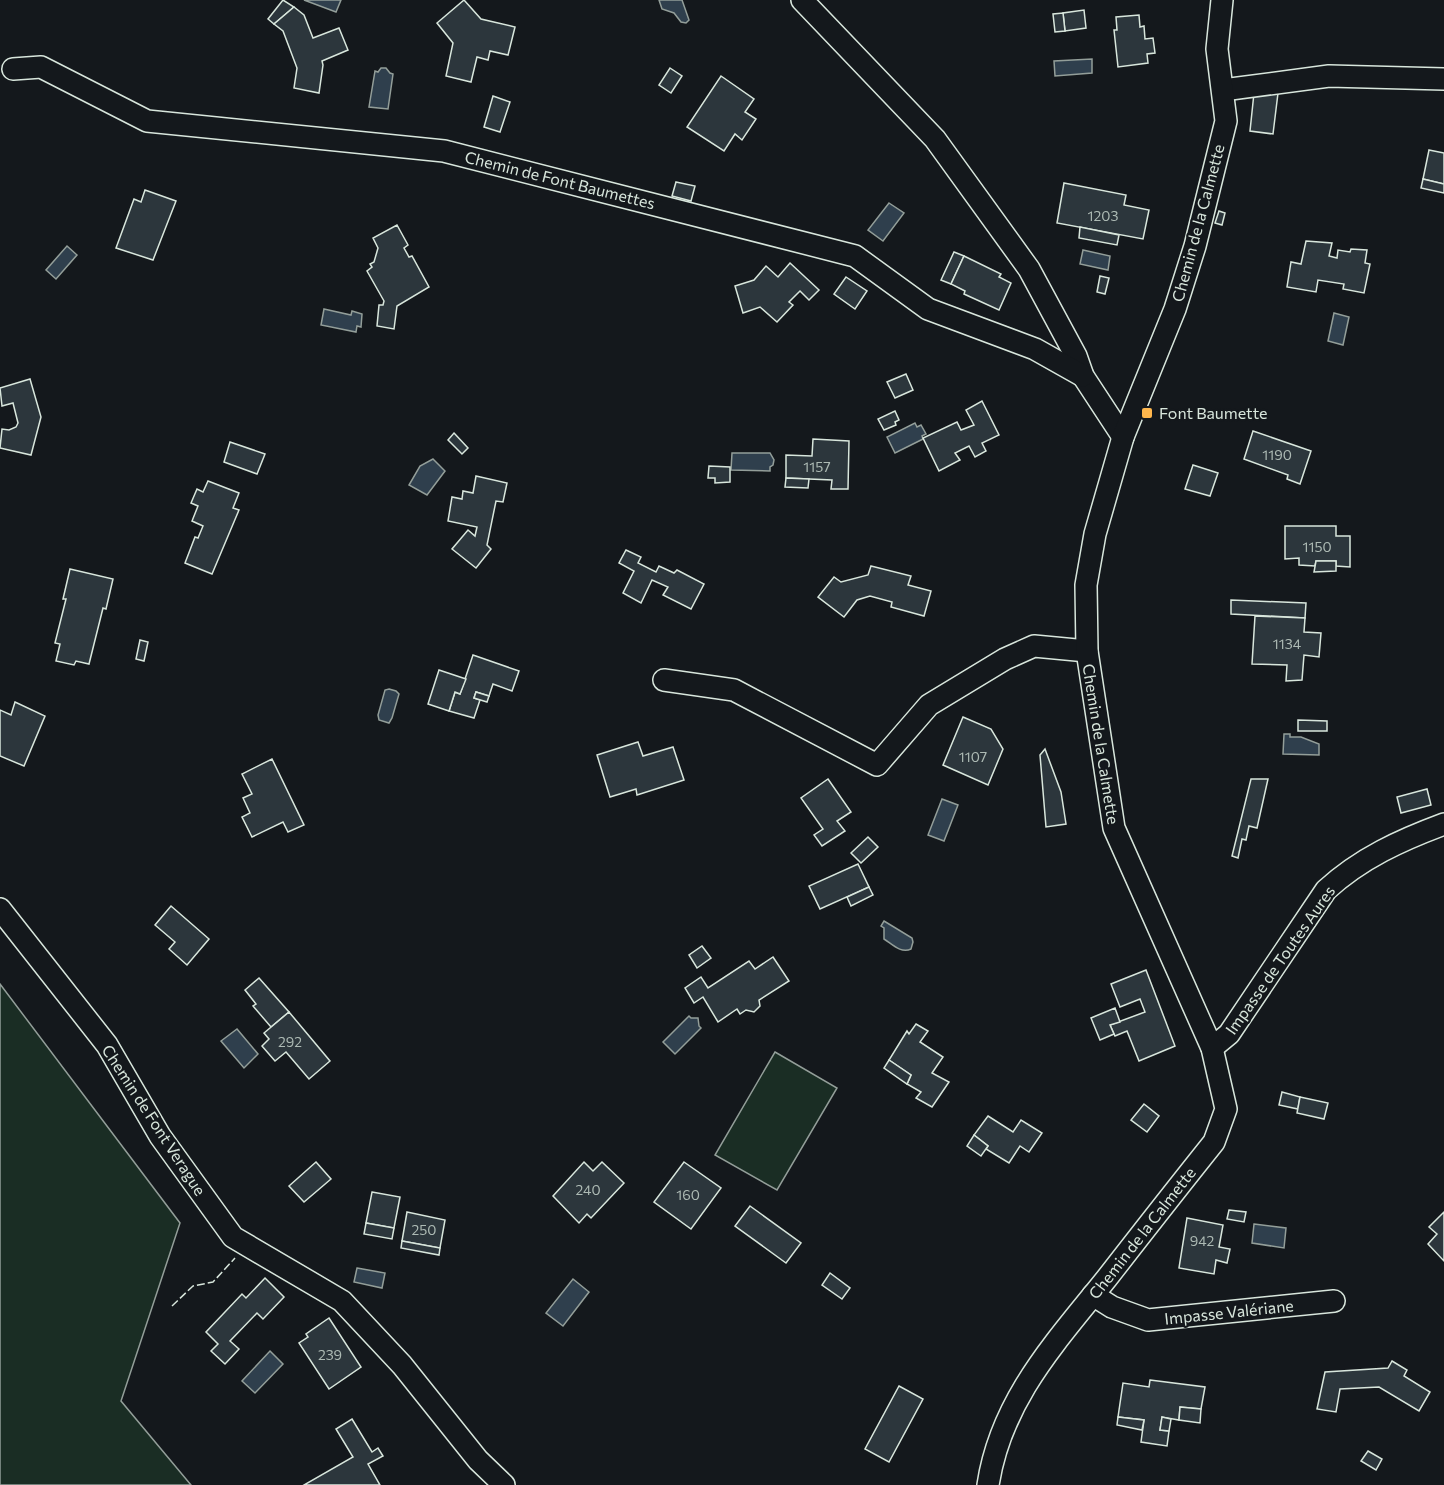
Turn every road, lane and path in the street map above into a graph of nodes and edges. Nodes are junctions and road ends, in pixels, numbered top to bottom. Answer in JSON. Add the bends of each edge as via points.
{"nodes":[{"id":1,"x":802,"y":0,"type":"edge"},
{"id":2,"x":1222,"y":0,"type":"edge"},
{"id":3,"x":13,"y":69,"type":"dead end"},
{"id":4,"x":1444,"y":79,"type":"edge"},
{"id":5,"x":1223,"y":90,"type":"junction"},
{"id":6,"x":1083,"y":376,"type":"junction"},
{"id":7,"x":1123,"y":437,"type":"junction"},
{"id":8,"x":1087,"y":651,"type":"junction"},
{"id":9,"x":664,"y":680,"type":"dead end"},
{"id":10,"x":1444,"y":824,"type":"edge"},
{"id":11,"x":0,"y":909,"type":"edge"},
{"id":12,"x":1212,"y":1048,"type":"junction"},
{"id":13,"x":1093,"y":1295,"type":"junction"},
{"id":14,"x":1334,"y":1301,"type":"dead end"},
{"id":15,"x":504,"y":1485,"type":"edge"},
{"id":16,"x":988,"y":1485,"type":"edge"}],
"edges":[{"from":1,"to":6,"type":"street","via":[[935,139],[1029,269]]},
{"from":2,"to":5,"type":"street","name":"Chemin de la Calmette","via":[[1217,49]]},
{"from":3,"to":6,"type":"street","name":"Chemin de Font Baumettes","via":[[41,68],[147,121],[444,151],[855,256],[927,309],[1035,349]]},
{"from":4,"to":5,"type":"street","via":[[1329,76]]},
{"from":5,"to":7,"type":"street","name":"Chemin de la Calmette","via":[[1226,121],[1195,246],[1175,309]]},
{"from":6,"to":7,"type":"street"},
{"from":7,"to":8,"type":"street","name":"Chemin de la Calmette","via":[[1095,534],[1086,585]]},
{"from":8,"to":9,"type":"street","via":[[1034,646],[1005,659],[929,705],[877,765],[734,690]]},
{"from":8,"to":12,"type":"street","name":"Chemin de la Calmette","via":[[1113,828]]},
{"from":10,"to":12,"type":"street","name":"Impasse de Toutes Aures","via":[[1369,857],[1326,890],[1229,1034]]},
{"from":11,"to":15,"type":"street","name":"Chemin de Font Verague","via":[[107,1045],[160,1136],[233,1237],[342,1301]]},
{"from":12,"to":13,"type":"street","name":"Chemin de la Calmette","via":[[1226,1109],[1214,1142]]},
{"from":13,"to":14,"type":"street","name":"Impasse Valériane","via":[[1148,1320]]},
{"from":13,"to":16,"type":"street","name":"Chemin de la Calmette","via":[[1033,1372],[1008,1417]]}]}
